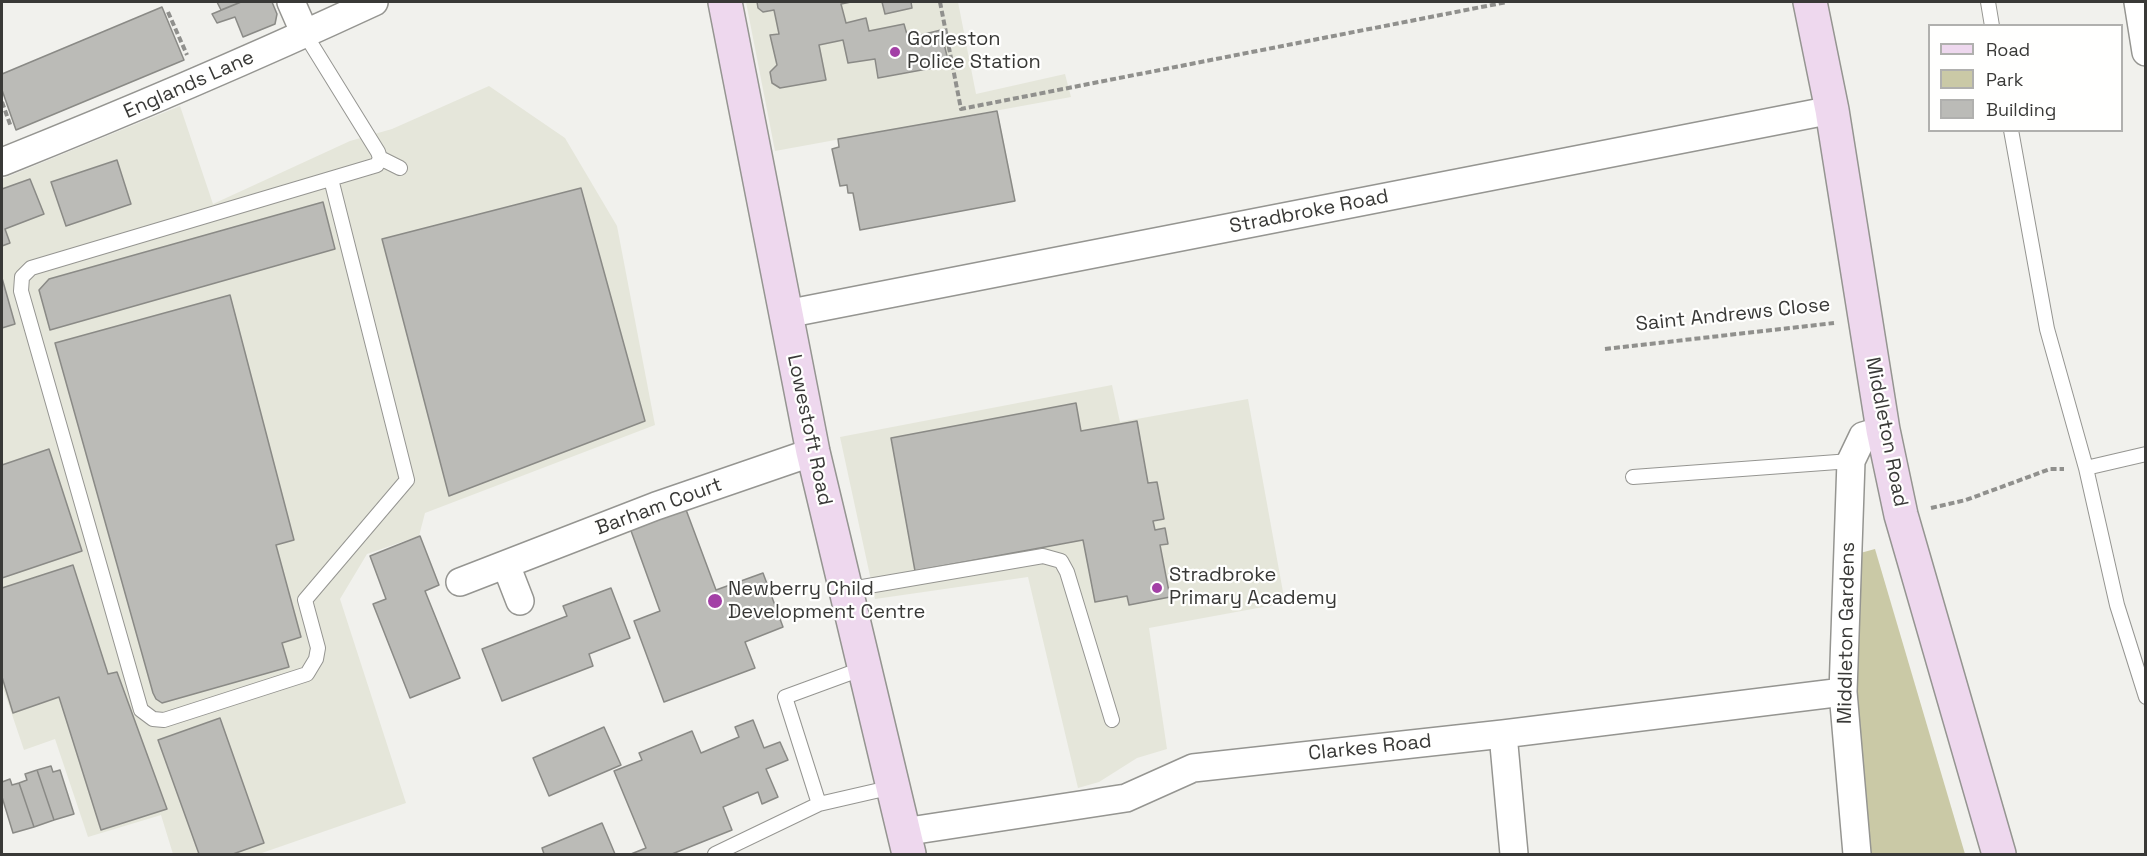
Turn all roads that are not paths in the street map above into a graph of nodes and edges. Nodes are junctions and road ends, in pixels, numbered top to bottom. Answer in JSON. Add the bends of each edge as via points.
{"nodes":[{"id":1,"x":291,"y":2,"type":"edge"},
{"id":2,"x":374,"y":2,"type":"edge"},
{"id":3,"x":725,"y":2,"type":"edge"},
{"id":4,"x":1810,"y":2,"type":"edge"},
{"id":5,"x":1988,"y":2,"type":"edge"},
{"id":6,"x":2141,"y":8,"type":"edge"},
{"id":7,"x":1992,"y":24,"type":"edge"},
{"id":8,"x":305,"y":34,"type":"junction"},
{"id":9,"x":2145,"y":52,"type":"edge"},
{"id":10,"x":1832,"y":110,"type":"junction"},
{"id":11,"x":2011,"y":132,"type":"edge"},
{"id":12,"x":380,"y":158,"type":"junction"},
{"id":13,"x":2,"y":162,"type":"edge"},
{"id":14,"x":400,"y":168,"type":"dead end"},
{"id":15,"x":332,"y":179,"type":"junction"},
{"id":16,"x":786,"y":314,"type":"junction"},
{"id":17,"x":1883,"y":430,"type":"junction"},
{"id":18,"x":813,"y":452,"type":"junction"},
{"id":19,"x":2145,"y":454,"type":"edge"},
{"id":20,"x":1851,"y":461,"type":"junction"},
{"id":21,"x":2086,"y":468,"type":"junction"},
{"id":22,"x":1633,"y":477,"type":"dead end"},
{"id":23,"x":506,"y":565,"type":"junction"},
{"id":24,"x":460,"y":582,"type":"dead end"},
{"id":25,"x":844,"y":590,"type":"junction"},
{"id":26,"x":520,"y":601,"type":"dead end"},
{"id":27,"x":864,"y":668,"type":"junction"},
{"id":28,"x":1843,"y":692,"type":"junction"},
{"id":29,"x":2145,"y":697,"type":"edge"},
{"id":30,"x":1112,"y":720,"type":"dead end"},
{"id":31,"x":1503,"y":734,"type":"junction"},
{"id":32,"x":893,"y":787,"type":"junction"},
{"id":33,"x":819,"y":804,"type":"junction"},
{"id":34,"x":906,"y":843,"type":"edge"},
{"id":35,"x":715,"y":854,"type":"edge"},
{"id":36,"x":1514,"y":855,"type":"edge"},
{"id":37,"x":1857,"y":855,"type":"edge"},
{"id":38,"x":1999,"y":855,"type":"edge"}],
"edges":[{"from":1,"to":8,"type":"street"},
{"from":2,"to":8,"type":"street","name":"Englands Lane"},
{"from":3,"to":16,"type":"main road","name":"Lowestoft Road"},
{"from":4,"to":10,"type":"main road","name":"Middleton Road"},
{"from":5,"to":7,"type":"lane"},
{"from":6,"to":9,"type":"street"},
{"from":8,"to":12,"type":"lane"},
{"from":8,"to":13,"type":"street","name":"Englands Lane","via":[[105,122]]},
{"from":10,"to":16,"type":"street","name":"Stradbroke Road"},
{"from":10,"to":17,"type":"main road","name":"Middleton Road"},
{"from":11,"to":21,"type":"lane","via":[[2047,329]]},
{"from":12,"to":14,"type":"lane"},
{"from":12,"to":15,"type":"lane","via":[[377,165]]},
{"from":15,"to":15,"type":"lane","via":[[31,268],[22,277],[21,291],[141,711],[153,719],[164,720],[307,674],[318,648],[305,600],[406,480]]},
{"from":16,"to":18,"type":"main road","name":"Lowestoft Road"},
{"from":17,"to":20,"type":"street","name":"Middleton Gardens","via":[[1863,436]]},
{"from":17,"to":38,"type":"main road","name":"Middleton Road","via":[[1901,515]]},
{"from":18,"to":23,"type":"street","name":"Barham Court","via":[[656,506]]},
{"from":18,"to":25,"type":"main road","name":"Lowestoft Road"},
{"from":19,"to":21,"type":"lane"},
{"from":20,"to":22,"type":"lane"},
{"from":20,"to":28,"type":"street","name":"Middleton Gardens"},
{"from":21,"to":29,"type":"lane","via":[[2117,605]]},
{"from":23,"to":24,"type":"street","name":"Barham Court"},
{"from":23,"to":26,"type":"street"},
{"from":25,"to":27,"type":"main road","name":"Lowestoft Road"},
{"from":25,"to":30,"type":"lane","via":[[1044,556],[1061,561]]},
{"from":27,"to":32,"type":"main road","name":"Lowestoft Road"},
{"from":27,"to":33,"type":"lane","via":[[785,697]]},
{"from":28,"to":31,"type":"street","name":"Clarkes Road"},
{"from":28,"to":37,"type":"street","name":"Middleton Gardens"},
{"from":31,"to":34,"type":"street","name":"Clarkes Road","via":[[1193,768],[1126,798]]},
{"from":31,"to":36,"type":"street"},
{"from":32,"to":33,"type":"lane"},
{"from":32,"to":34,"type":"main road","name":"Lowestoft Road"},
{"from":33,"to":35,"type":"lane"}]}
